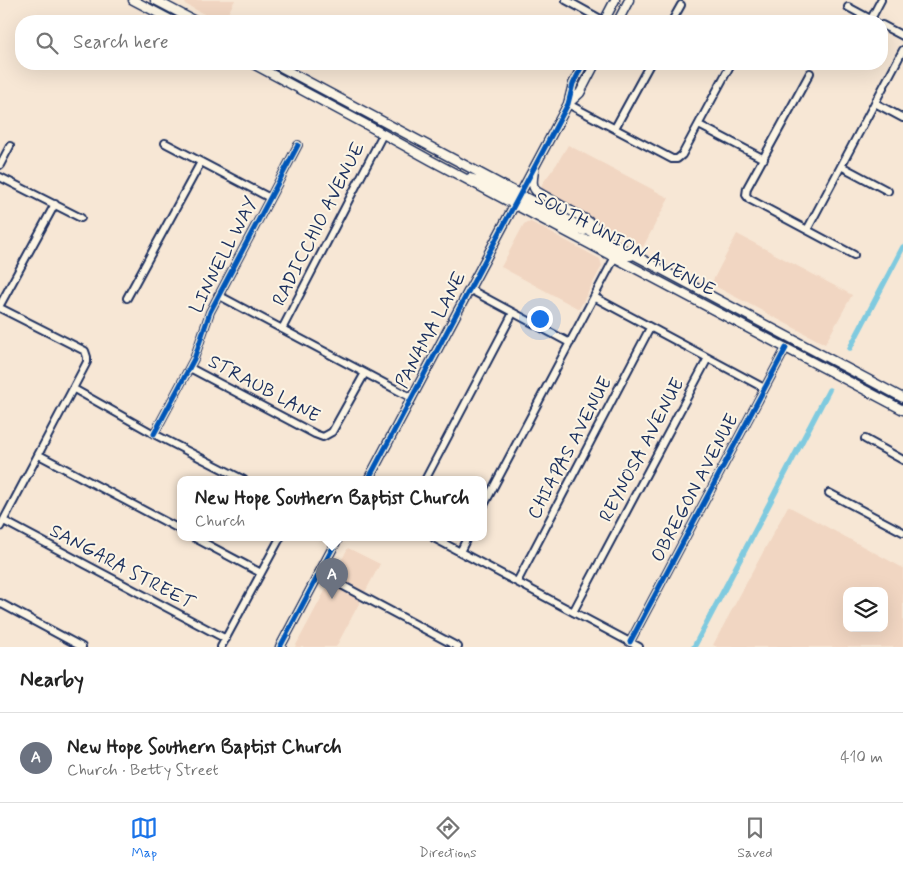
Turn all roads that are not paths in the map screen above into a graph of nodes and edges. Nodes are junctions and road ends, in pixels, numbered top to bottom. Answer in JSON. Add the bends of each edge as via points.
{"nodes":[{"id":1,"x":133,"y":0,"type":"edge"},
{"id":2,"x":155,"y":0,"type":"edge"},
{"id":3,"x":566,"y":0,"type":"edge"},
{"id":4,"x":615,"y":0,"type":"edge"},
{"id":5,"x":629,"y":0,"type":"edge"},
{"id":6,"x":881,"y":0,"type":"edge"},
{"id":7,"x":681,"y":5,"type":"dead end"},
{"id":8,"x":848,"y":7,"type":"dead end"},
{"id":9,"x":151,"y":10,"type":"junction"},
{"id":10,"x":161,"y":15,"type":"edge"},
{"id":11,"x":173,"y":15,"type":"edge"},
{"id":12,"x":184,"y":15,"type":"edge"},
{"id":13,"x":593,"y":15,"type":"edge"},
{"id":14,"x":607,"y":15,"type":"edge"},
{"id":15,"x":621,"y":15,"type":"edge"},
{"id":16,"x":675,"y":15,"type":"edge"},
{"id":17,"x":863,"y":15,"type":"edge"},
{"id":18,"x":875,"y":15,"type":"edge"},
{"id":19,"x":888,"y":28,"type":"edge"},
{"id":20,"x":903,"y":36,"type":"edge"},
{"id":21,"x":903,"y":50,"type":"edge"},
{"id":22,"x":264,"y":70,"type":"edge"},
{"id":23,"x":286,"y":70,"type":"edge"},
{"id":24,"x":580,"y":70,"type":"edge"},
{"id":25,"x":587,"y":70,"type":"edge"},
{"id":26,"x":592,"y":70,"type":"edge"},
{"id":27,"x":647,"y":70,"type":"edge"},
{"id":28,"x":729,"y":70,"type":"edge"},
{"id":29,"x":810,"y":73,"type":"dead end"},
{"id":30,"x":581,"y":90,"type":"junction"},
{"id":31,"x":874,"y":103,"type":"junction"},
{"id":32,"x":568,"y":104,"type":"junction"},
{"id":33,"x":903,"y":118,"type":"edge"},
{"id":34,"x":699,"y":125,"type":"junction"},
{"id":35,"x":615,"y":128,"type":"junction"},
{"id":36,"x":383,"y":134,"type":"junction"},
{"id":37,"x":165,"y":143,"type":"dead end"},
{"id":38,"x":298,"y":144,"type":"dead end"},
{"id":39,"x":10,"y":146,"type":"dead end"},
{"id":40,"x":764,"y":159,"type":"junction"},
{"id":41,"x":201,"y":162,"type":"junction"},
{"id":42,"x":0,"y":165,"type":"edge"},
{"id":43,"x":535,"y":165,"type":"junction"},
{"id":44,"x":841,"y":166,"type":"junction"},
{"id":45,"x":458,"y":175,"type":"junction"},
{"id":46,"x":0,"y":177,"type":"edge"},
{"id":47,"x":888,"y":191,"type":"dead end"},
{"id":48,"x":520,"y":194,"type":"junction"},
{"id":49,"x":270,"y":198,"type":"junction"},
{"id":50,"x":55,"y":204,"type":"junction"},
{"id":51,"x":514,"y":205,"type":"junction"},
{"id":52,"x":81,"y":218,"type":"dead end"},
{"id":53,"x":589,"y":230,"type":"junction"},
{"id":54,"x":807,"y":230,"type":"junction"},
{"id":55,"x":576,"y":238,"type":"junction"},
{"id":56,"x":607,"y":240,"type":"junction"},
{"id":57,"x":632,"y":254,"type":"junction"},
{"id":58,"x":854,"y":255,"type":"dead end"},
{"id":59,"x":616,"y":258,"type":"junction"},
{"id":60,"x":469,"y":289,"type":"junction"},
{"id":61,"x":218,"y":295,"type":"junction"},
{"id":62,"x":594,"y":297,"type":"junction"},
{"id":63,"x":127,"y":298,"type":"dead end"},
{"id":64,"x":0,"y":306,"type":"edge"},
{"id":65,"x":513,"y":313,"type":"junction"},
{"id":66,"x":650,"y":328,"type":"junction"},
{"id":67,"x":282,"y":329,"type":"junction"},
{"id":68,"x":570,"y":343,"type":"junction"},
{"id":69,"x":786,"y":348,"type":"junction"},
{"id":70,"x":708,"y":358,"type":"junction"},
{"id":71,"x":190,"y":368,"type":"junction"},
{"id":72,"x":365,"y":373,"type":"junction"},
{"id":73,"x":764,"y":388,"type":"junction"},
{"id":74,"x":74,"y":389,"type":"junction"},
{"id":75,"x":412,"y":398,"type":"junction"},
{"id":76,"x":903,"y":398,"type":"edge"},
{"id":77,"x":903,"y":410,"type":"edge"},
{"id":78,"x":154,"y":434,"type":"junction"},
{"id":79,"x":865,"y":439,"type":"dead end"},
{"id":80,"x":39,"y":455,"type":"junction"},
{"id":81,"x":903,"y":460,"type":"edge"},
{"id":82,"x":236,"y":476,"type":"edge"},
{"id":83,"x":370,"y":476,"type":"edge"},
{"id":84,"x":427,"y":476,"type":"edge"},
{"id":85,"x":829,"y":493,"type":"dead end"},
{"id":86,"x":487,"y":499,"type":"edge"},
{"id":87,"x":4,"y":521,"type":"junction"},
{"id":88,"x":0,"y":527,"type":"edge"},
{"id":89,"x":177,"y":528,"type":"edge"},
{"id":90,"x":903,"y":532,"type":"edge"},
{"id":91,"x":201,"y":541,"type":"edge"},
{"id":92,"x":278,"y":541,"type":"edge"},
{"id":93,"x":336,"y":541,"type":"edge"},
{"id":94,"x":440,"y":541,"type":"edge"},
{"id":95,"x":466,"y":541,"type":"edge"},
{"id":96,"x":460,"y":552,"type":"junction"},
{"id":97,"x":261,"y":573,"type":"junction"},
{"id":98,"x":319,"y":573,"type":"junction"},
{"id":99,"x":517,"y":582,"type":"junction"},
{"id":100,"x":0,"y":603,"type":"edge"},
{"id":101,"x":573,"y":612,"type":"junction"},
{"id":102,"x":226,"y":639,"type":"junction"},
{"id":103,"x":630,"y":642,"type":"junction"},
{"id":104,"x":82,"y":647,"type":"edge"},
{"id":105,"x":222,"y":647,"type":"edge"},
{"id":106,"x":280,"y":647,"type":"edge"},
{"id":107,"x":458,"y":647,"type":"edge"},
{"id":108,"x":639,"y":647,"type":"edge"}],
"edges":[{"from":1,"to":9,"type":"main road"},
{"from":2,"to":12,"type":"main road"},
{"from":3,"to":13,"type":"street"},
{"from":4,"to":14,"type":"main road"},
{"from":5,"to":15,"type":"main road"},
{"from":6,"to":18,"type":"street"},
{"from":7,"to":16,"type":"street"},
{"from":8,"to":17,"type":"street"},
{"from":9,"to":10,"type":"main road"},
{"from":9,"to":11,"type":"main road","via":[[158,8]]},
{"from":19,"to":20,"type":"street"},
{"from":21,"to":31,"type":"street"},
{"from":22,"to":36,"type":"main road","name":"SOUTH UNION AVENUE"},
{"from":23,"to":48,"type":"main road","name":"SOUTH UNION AVENUE"},
{"from":24,"to":32,"type":"main road"},
{"from":25,"to":30,"type":"main road"},
{"from":26,"to":30,"type":"main road"},
{"from":27,"to":35,"type":"street"},
{"from":28,"to":34,"type":"street"},
{"from":29,"to":40,"type":"street"},
{"from":30,"to":32,"type":"main road"},
{"from":31,"to":33,"type":"street"},
{"from":31,"to":44,"type":"street"},
{"from":32,"to":35,"type":"street"},
{"from":32,"to":43,"type":"main road","name":"PANAMA LANE"},
{"from":34,"to":35,"type":"street","via":[[677,159]]},
{"from":34,"to":40,"type":"street"},
{"from":36,"to":45,"type":"main road","name":"SOUTH UNION AVENUE"},
{"from":36,"to":67,"type":"street","name":"RADICCHIO AVENUE"},
{"from":37,"to":41,"type":"street"},
{"from":38,"to":49,"type":"street","name":"LINNELL WAY"},
{"from":39,"to":42,"type":"street"},
{"from":40,"to":54,"type":"street","via":[[747,188],[749,199]]},
{"from":41,"to":49,"type":"street"},
{"from":41,"to":63,"type":"street"},
{"from":43,"to":48,"type":"main road","name":"PANAMA LANE"},
{"from":43,"to":56,"type":"main road","via":[[534,189],[585,218]]},
{"from":44,"to":47,"type":"street"},
{"from":44,"to":54,"type":"street"},
{"from":45,"to":48,"type":"main road","via":[[481,181],[514,197]]},
{"from":45,"to":51,"type":"main road","name":"SOUTH UNION AVENUE"},
{"from":46,"to":50,"type":"street"},
{"from":48,"to":51,"type":"main road","name":"PANAMA LANE"},
{"from":48,"to":53,"type":"main road","name":"SOUTH UNION AVENUE"},
{"from":49,"to":61,"type":"street","name":"LINNELL WAY"},
{"from":50,"to":52,"type":"street"},
{"from":50,"to":64,"type":"street"},
{"from":51,"to":53,"type":"main road","via":[[528,205],[574,229]]},
{"from":51,"to":55,"type":"main road","name":"SOUTH UNION AVENUE"},
{"from":51,"to":60,"type":"main road","name":"PANAMA LANE"},
{"from":53,"to":56,"type":"main road","name":"SOUTH UNION AVENUE"},
{"from":54,"to":58,"type":"street"},
{"from":55,"to":57,"type":"main road","via":[[594,240],[626,256]]},
{"from":55,"to":59,"type":"main road","name":"SOUTH UNION AVENUE"},
{"from":56,"to":57,"type":"main road","name":"SOUTH UNION AVENUE"},
{"from":57,"to":76,"type":"main road","name":"SOUTH UNION AVENUE"},
{"from":59,"to":62,"type":"street"},
{"from":59,"to":69,"type":"main road","name":"SOUTH UNION AVENUE"},
{"from":60,"to":65,"type":"street"},
{"from":60,"to":75,"type":"main road","name":"PANAMA LANE"},
{"from":61,"to":67,"type":"street"},
{"from":61,"to":71,"type":"street","name":"LINNELL WAY"},
{"from":62,"to":66,"type":"street"},
{"from":62,"to":68,"type":"street"},
{"from":64,"to":74,"type":"street","via":[[85,352],[87,362]]},
{"from":65,"to":68,"type":"street"},
{"from":65,"to":84,"type":"street"},
{"from":66,"to":70,"type":"street"},
{"from":66,"to":99,"type":"street","name":"CHIAPAS AVENUE"},
{"from":67,"to":72,"type":"street"},
{"from":68,"to":86,"type":"street"},
{"from":69,"to":73,"type":"street","name":"OBREGON AVENUE"},
{"from":69,"to":77,"type":"main road","name":"SOUTH UNION AVENUE"},
{"from":70,"to":73,"type":"street"},
{"from":70,"to":101,"type":"street","name":"REYNOSA AVENUE"},
{"from":71,"to":72,"type":"street","name":"STRAUB LANE","via":[[323,437],[332,432]]},
{"from":71,"to":78,"type":"street","name":"LINNELL WAY"},
{"from":72,"to":75,"type":"street"},
{"from":73,"to":103,"type":"street","name":"OBREGON AVENUE"},
{"from":74,"to":78,"type":"street"},
{"from":74,"to":80,"type":"street"},
{"from":75,"to":83,"type":"main road","name":"PANAMA LANE"},
{"from":78,"to":82,"type":"street"},
{"from":79,"to":81,"type":"street"},
{"from":80,"to":87,"type":"street"},
{"from":80,"to":89,"type":"street"},
{"from":85,"to":90,"type":"street"},
{"from":87,"to":88,"type":"street"},
{"from":87,"to":102,"type":"street","name":"SANGARA STREET"},
{"from":91,"to":97,"type":"street"},
{"from":92,"to":97,"type":"street"},
{"from":93,"to":98,"type":"main road"},
{"from":94,"to":96,"type":"street"},
{"from":95,"to":96,"type":"street"},
{"from":96,"to":99,"type":"street"},
{"from":97,"to":102,"type":"street"},
{"from":98,"to":106,"type":"main road"},
{"from":98,"to":107,"type":"street"},
{"from":99,"to":101,"type":"street"},
{"from":100,"to":104,"type":"street"},
{"from":101,"to":103,"type":"street"},
{"from":102,"to":105,"type":"street"},
{"from":103,"to":108,"type":"street"}]}
